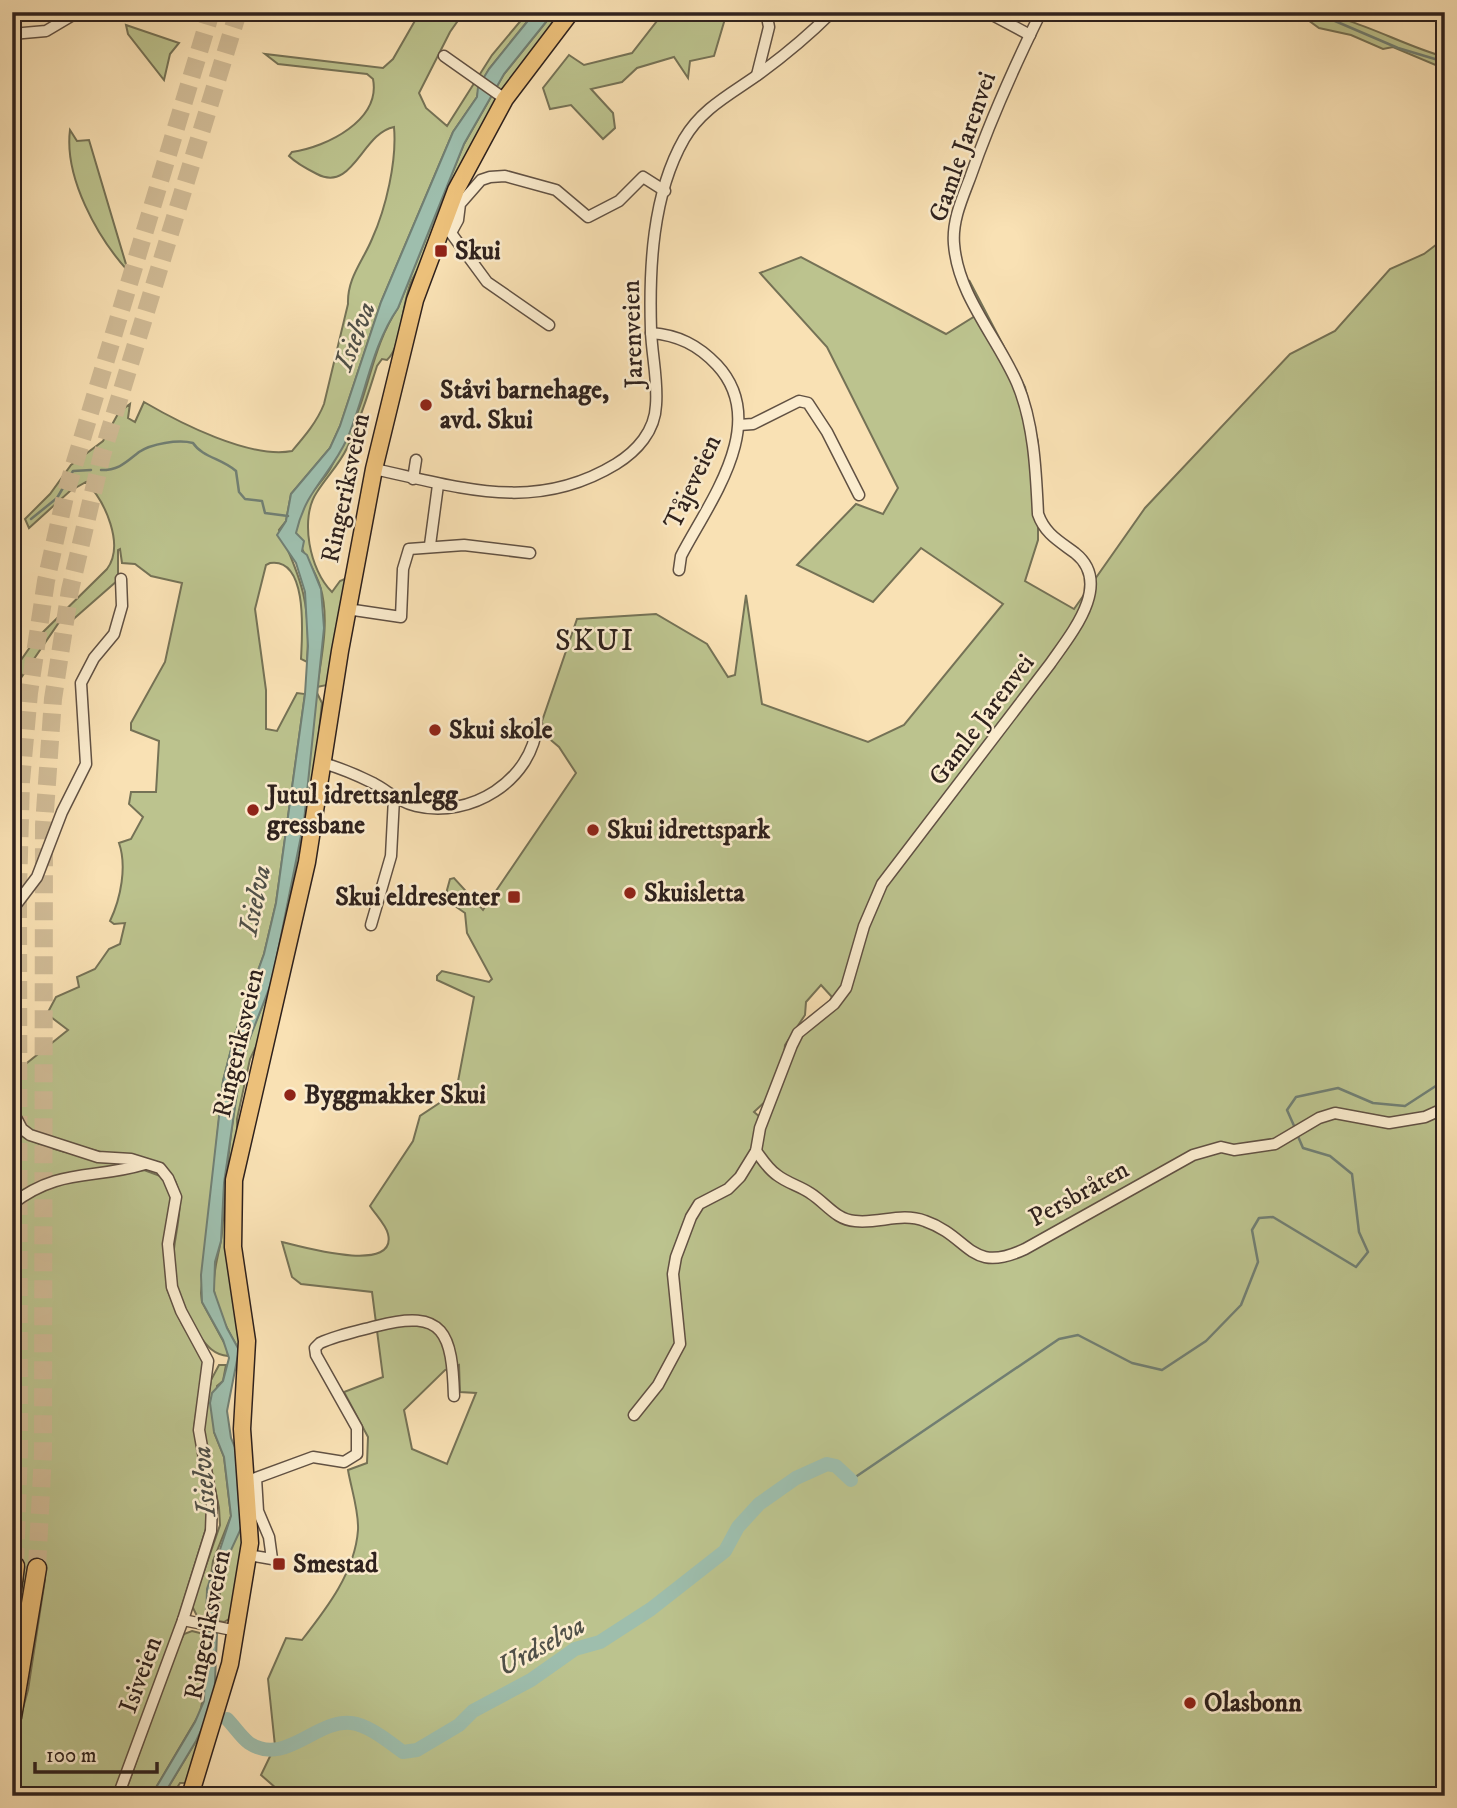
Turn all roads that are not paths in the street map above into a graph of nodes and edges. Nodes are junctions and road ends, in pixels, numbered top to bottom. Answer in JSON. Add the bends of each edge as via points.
{"nodes":[{"id":1,"x":78,"y":12,"type":"edge"},
{"id":2,"x":571,"y":12,"type":"edge"},
{"id":3,"x":766,"y":12,"type":"edge"},
{"id":4,"x":832,"y":12,"type":"edge"},
{"id":5,"x":987,"y":12,"type":"edge"},
{"id":6,"x":1041,"y":12,"type":"edge"},
{"id":7,"x":12,"y":34,"type":"edge"},
{"id":8,"x":1030,"y":35,"type":"junction"},
{"id":9,"x":444,"y":56,"type":"dead end"},
{"id":10,"x":757,"y":75,"type":"junction"},
{"id":11,"x":500,"y":95,"type":"junction"},
{"id":12,"x":665,"y":191,"type":"junction"},
{"id":13,"x":447,"y":228,"type":"junction"},
{"id":14,"x":549,"y":325,"type":"dead end"},
{"id":15,"x":651,"y":333,"type":"junction"},
{"id":16,"x":739,"y":425,"type":"junction"},
{"id":17,"x":416,"y":460,"type":"dead end"},
{"id":18,"x":374,"y":469,"type":"junction"},
{"id":19,"x":413,"y":479,"type":"junction"},
{"id":20,"x":438,"y":485,"type":"junction"},
{"id":21,"x":859,"y":495,"type":"dead end"},
{"id":22,"x":430,"y":545,"type":"junction"},
{"id":23,"x":530,"y":552,"type":"dead end"},
{"id":24,"x":679,"y":570,"type":"dead end"},
{"id":25,"x":121,"y":579,"type":"dead end"},
{"id":26,"x":347,"y":609,"type":"junction"},
{"id":27,"x":537,"y":725,"type":"dead end"},
{"id":28,"x":323,"y":763,"type":"junction"},
{"id":29,"x":394,"y":798,"type":"junction"},
{"id":30,"x":12,"y":910,"type":"edge"},
{"id":31,"x":371,"y":925,"type":"dead end"},
{"id":32,"x":1445,"y":1108,"type":"edge"},
{"id":33,"x":12,"y":1110,"type":"edge"},
{"id":34,"x":756,"y":1151,"type":"junction"},
{"id":35,"x":145,"y":1164,"type":"junction"},
{"id":36,"x":12,"y":1205,"type":"edge"},
{"id":37,"x":454,"y":1396,"type":"dead end"},
{"id":38,"x":634,"y":1415,"type":"dead end"},
{"id":39,"x":248,"y":1555,"type":"junction"},
{"id":40,"x":15,"y":1566,"type":"tunnel mouth"},
{"id":41,"x":37,"y":1568,"type":"tunnel mouth"},
{"id":42,"x":12,"y":1590,"type":"edge"},
{"id":43,"x":183,"y":1620,"type":"junction"},
{"id":44,"x":229,"y":1630,"type":"junction"},
{"id":45,"x":12,"y":1717,"type":"edge"},
{"id":46,"x":118,"y":1796,"type":"edge"},
{"id":47,"x":190,"y":1796,"type":"edge"}],
"edges":[{"from":1,"to":7,"type":"street","via":[[46,31]]},
{"from":2,"to":11,"type":"main road","name":"Ringeriksveien"},
{"from":3,"to":10,"type":"street","via":[[769,27]]},
{"from":4,"to":10,"type":"street","name":"Jarenveien"},
{"from":5,"to":8,"type":"street"},
{"from":6,"to":8,"type":"street","name":"Gamle Jarenvei"},
{"from":8,"to":34,"type":"street","name":"Gamle Jarenvei","via":[[991,117],[955,219],[953,243],[967,292],[1018,386],[1043,527],[1084,561],[1091,589],[1050,664],[882,884],[846,989],[792,1045],[760,1128]]},
{"from":9,"to":11,"type":"street"},
{"from":10,"to":12,"type":"street","name":"Jarenveien","via":[[700,117],[684,139]]},
{"from":11,"to":13,"type":"main road","name":"Ringeriksveien","via":[[470,160]]},
{"from":12,"to":13,"type":"street","via":[[643,177],[619,201],[588,217],[567,197],[549,188],[505,176],[481,180],[460,204],[458,220]]},
{"from":12,"to":15,"type":"street","name":"Jarenveien","via":[[654,239]]},
{"from":13,"to":14,"type":"street","via":[[487,282]]},
{"from":13,"to":18,"type":"main road","name":"Ringeriksveien","via":[[412,310]]},
{"from":15,"to":16,"type":"street","name":"Tåjeveien","via":[[686,341],[714,362],[733,393]]},
{"from":15,"to":20,"type":"street","name":"Jarenveien","via":[[656,407],[651,427],[623,460],[577,482],[541,491],[492,492]]},
{"from":16,"to":21,"type":"street","via":[[753,424],[799,401],[808,403]]},
{"from":16,"to":24,"type":"street","name":"Tåjeveien","via":[[728,466],[681,556]]},
{"from":17,"to":19,"type":"street"},
{"from":18,"to":19,"type":"street","name":"Jarenveien"},
{"from":18,"to":26,"type":"main road","name":"Ringeriksveien"},
{"from":19,"to":20,"type":"street","name":"Jarenveien"},
{"from":20,"to":22,"type":"street"},
{"from":22,"to":23,"type":"street"},
{"from":22,"to":26,"type":"street","via":[[409,549],[403,569],[401,617]]},
{"from":25,"to":30,"type":"street","via":[[122,606],[114,634],[81,683],[84,773],[62,812],[37,877]]},
{"from":26,"to":28,"type":"main road","name":"Ringeriksveien"},
{"from":27,"to":29,"type":"street","via":[[521,767],[504,786],[481,799],[437,808]]},
{"from":28,"to":29,"type":"street","via":[[376,785]]},
{"from":28,"to":39,"type":"main road","name":"Ringeriksveien","via":[[307,862],[234,1180],[233,1247],[247,1341],[242,1429]]},
{"from":29,"to":31,"type":"street","via":[[391,856]]},
{"from":32,"to":34,"type":"street","name":"Persbråten","via":[[1425,1118],[1389,1123],[1348,1114],[1326,1115],[1275,1144],[1234,1150],[1221,1147],[1193,1155],[1025,1249],[991,1260],[923,1220],[843,1219],[777,1176]]},
{"from":33,"to":35,"type":"street","via":[[22,1129],[39,1139],[98,1157]]},
{"from":34,"to":38,"type":"street","name":"Gamle Jarenvei","via":[[734,1183],[699,1203],[691,1217],[673,1274],[680,1344],[658,1385]]},
{"from":35,"to":36,"type":"street","via":[[55,1179],[33,1188]]},
{"from":35,"to":43,"type":"street","via":[[160,1168],[173,1187],[176,1198],[168,1269],[209,1373],[199,1430],[212,1521]]},
{"from":37,"to":39,"type":"street","name":"Ringeriksveien","via":[[448,1344],[432,1322],[403,1320],[320,1343],[316,1355],[357,1427],[357,1454],[344,1462],[313,1457],[256,1478],[258,1511],[272,1559]]},
{"from":39,"to":44,"type":"main road","name":"Ringeriksveien"},
{"from":40,"to":42,"type":"highway"},
{"from":41,"to":45,"type":"highway"},
{"from":43,"to":44,"type":"street","name":"Isiveien"},
{"from":43,"to":46,"type":"street","name":"Isiveien"},
{"from":44,"to":47,"type":"main road","name":"Ringeriksveien","via":[[221,1696]]}]}
